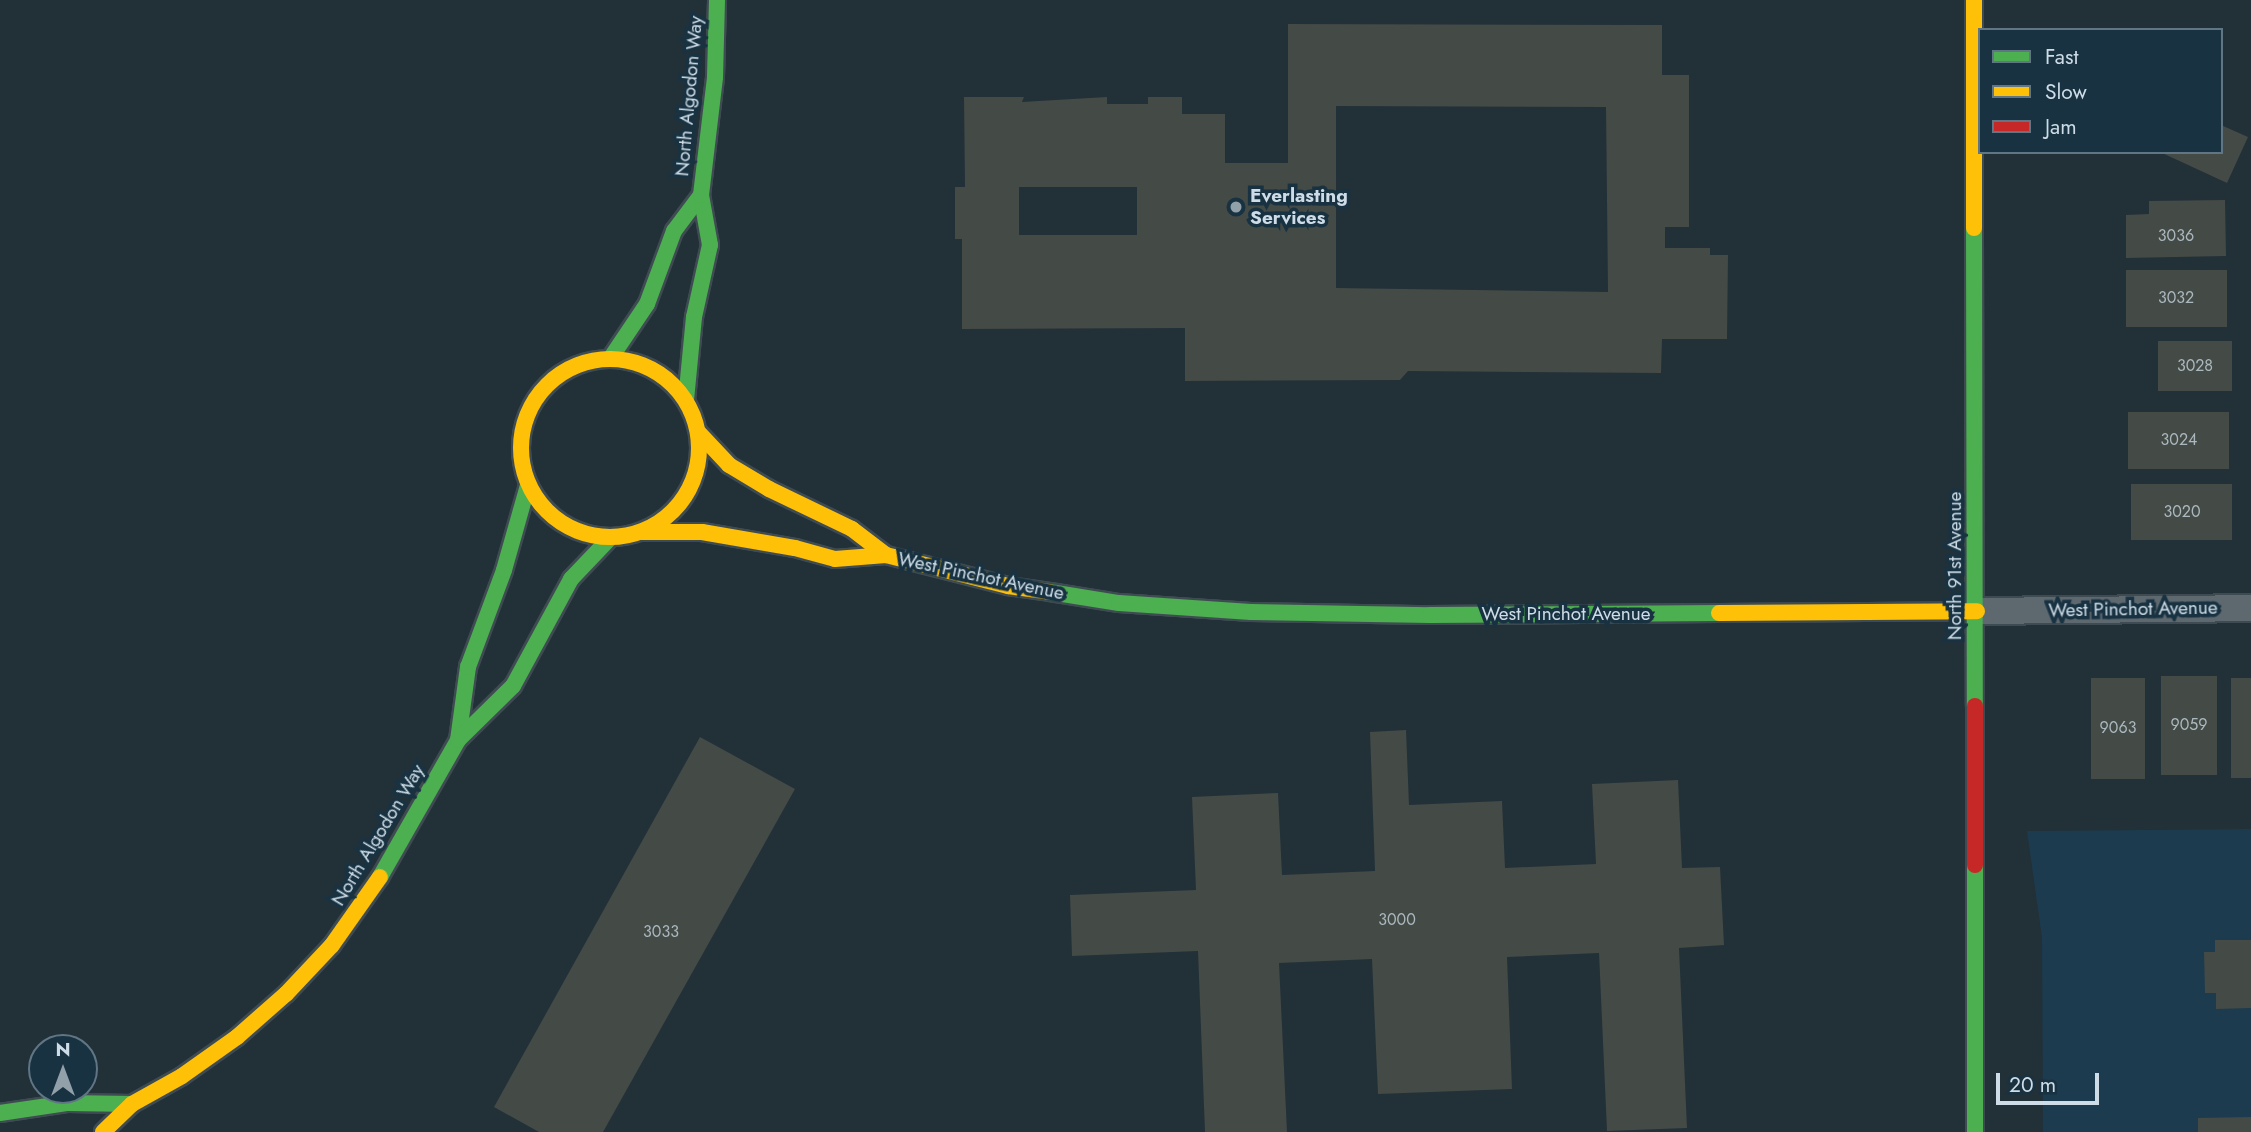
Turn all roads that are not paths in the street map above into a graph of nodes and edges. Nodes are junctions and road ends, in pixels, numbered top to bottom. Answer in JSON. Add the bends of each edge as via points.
{"nodes":[{"id":1,"x":717,"y":0,"type":"edge"},
{"id":2,"x":1973,"y":0,"type":"edge"},
{"id":3,"x":701,"y":195,"type":"junction"},
{"id":4,"x":610,"y":359,"type":"junction"},
{"id":5,"x":686,"y":400,"type":"junction"},
{"id":6,"x":699,"y":433,"type":"junction"},
{"id":7,"x":528,"y":485,"type":"junction"},
{"id":8,"x":642,"y":532,"type":"junction"},
{"id":9,"x":610,"y":538,"type":"junction"},
{"id":10,"x":886,"y":555,"type":"junction"},
{"id":11,"x":2251,"y":608,"type":"edge"},
{"id":12,"x":1976,"y":611,"type":"junction"},
{"id":13,"x":458,"y":740,"type":"junction"},
{"id":14,"x":132,"y":1104,"type":"junction"},
{"id":15,"x":0,"y":1113,"type":"edge"},
{"id":16,"x":103,"y":1132,"type":"edge"},
{"id":17,"x":1975,"y":1132,"type":"edge"}],
"edges":[{"from":1,"to":3,"type":"street","name":"North Algodon Way","via":[[715,77]]},
{"from":2,"to":12,"type":"street","name":"North 91st Avenue"},
{"from":3,"to":4,"type":"street","name":"North Algodon Way","via":[[674,231],[647,304]]},
{"from":3,"to":5,"type":"street","name":"North Algodon Way","via":[[710,245],[694,317]]},
{"from":4,"to":5,"type":"street","via":[[648,368],[666,378]]},
{"from":4,"to":7,"type":"street","via":[[561,373],[535,400],[521,436],[521,461]]},
{"from":5,"to":6,"type":"street"},
{"from":6,"to":8,"type":"street","via":[[699,464],[688,493],[668,517]]},
{"from":6,"to":10,"type":"street","name":"West Pinchot Avenue","via":[[729,465],[852,528]]},
{"from":7,"to":9,"type":"street","via":[[561,523],[584,534]]},
{"from":7,"to":13,"type":"street","name":"North Algodon Way","via":[[504,570],[468,667]]},
{"from":8,"to":9,"type":"street"},
{"from":8,"to":10,"type":"street","name":"West Pinchot Avenue","via":[[702,532],[835,559]]},
{"from":9,"to":13,"type":"street","name":"North Algodon Way","via":[[571,579],[513,686]]},
{"from":10,"to":12,"type":"street","name":"West Pinchot Avenue","via":[[1008,586],[1070,596],[1251,612]]},
{"from":11,"to":12,"type":"street","name":"West Pinchot Avenue"},
{"from":12,"to":17,"type":"street","name":"North 91st Avenue"},
{"from":13,"to":14,"type":"street","name":"North Algodon Way","via":[[387,867],[332,945],[286,995],[237,1037]]},
{"from":14,"to":15,"type":"street","via":[[68,1103]]},
{"from":14,"to":16,"type":"street","name":"North Algodon Way"}]}
